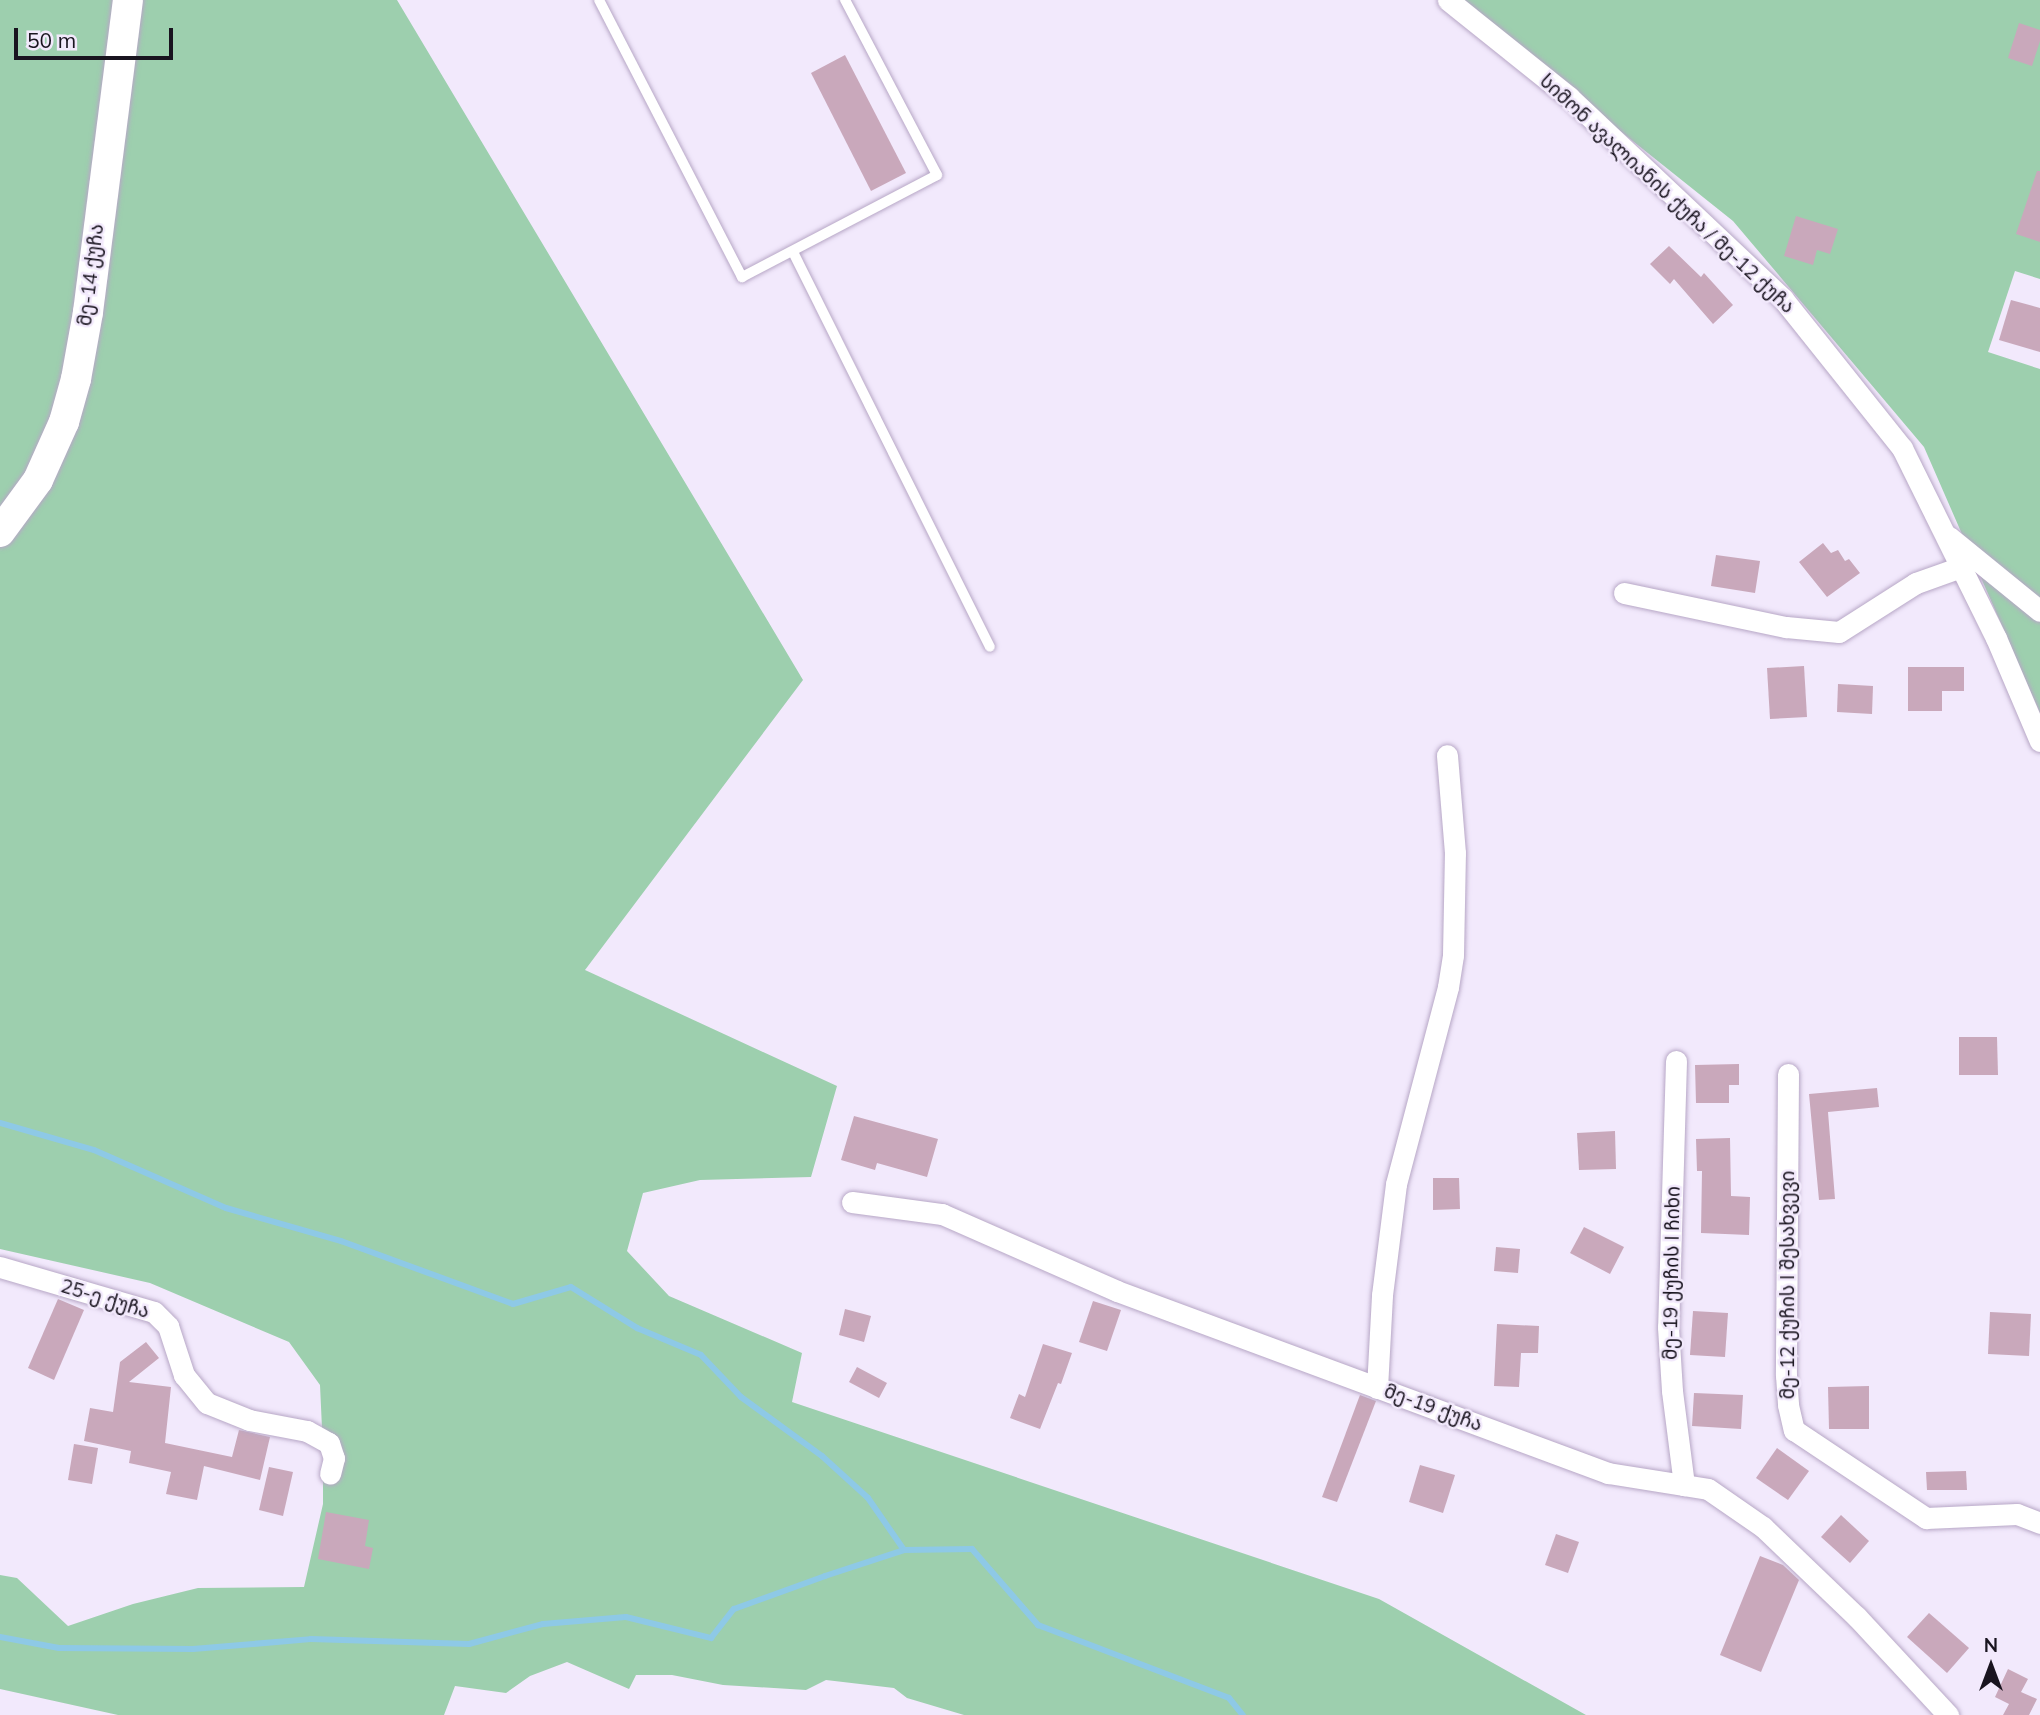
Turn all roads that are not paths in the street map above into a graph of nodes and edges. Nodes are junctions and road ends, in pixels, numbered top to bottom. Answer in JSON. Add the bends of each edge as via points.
{"nodes":[{"id":1,"x":128,"y":0,"type":"edge"},
{"id":2,"x":599,"y":0,"type":"edge"},
{"id":3,"x":845,"y":0,"type":"edge"},
{"id":4,"x":1448,"y":0,"type":"edge"},
{"id":5,"x":793,"y":252,"type":"junction"},
{"id":6,"x":0,"y":532,"type":"edge"},
{"id":7,"x":1943,"y":532,"type":"junction"},
{"id":8,"x":1961,"y":567,"type":"junction"},
{"id":9,"x":1624,"y":593,"type":"dead end"},
{"id":10,"x":2040,"y":611,"type":"edge"},
{"id":11,"x":990,"y":647,"type":"dead end"},
{"id":12,"x":2040,"y":741,"type":"edge"},
{"id":13,"x":1447,"y":755,"type":"dead end"},
{"id":14,"x":1676,"y":1060,"type":"dead end"},
{"id":15,"x":1788,"y":1074,"type":"dead end"},
{"id":16,"x":852,"y":1202,"type":"dead end"},
{"id":17,"x":0,"y":1267,"type":"edge"},
{"id":18,"x":1377,"y":1388,"type":"junction"},
{"id":19,"x":330,"y":1474,"type":"dead end"},
{"id":20,"x":1684,"y":1485,"type":"junction"},
{"id":21,"x":2040,"y":1523,"type":"edge"},
{"id":22,"x":1948,"y":1715,"type":"edge"}],
"edges":[{"from":1,"to":6,"type":"street","name":"მე-14 ქუჩა","via":[[76,379],[64,422],[38,480]]},
{"from":2,"to":5,"type":"lane","via":[[743,277]]},
{"from":3,"to":5,"type":"lane","via":[[937,175]]},
{"from":4,"to":7,"type":"street","name":"სიმონ ავალიანის ქუჩა / მე-12 ქუჩა","via":[[1569,97],[1783,299],[1902,448]]},
{"from":5,"to":11,"type":"lane"},
{"from":7,"to":8,"type":"street","name":"სიმონ ავალიანის ქუჩა / მე-12 ქუჩა"},
{"from":7,"to":10,"type":"street"},
{"from":8,"to":9,"type":"street","via":[[1916,583],[1839,632],[1786,627]]},
{"from":8,"to":12,"type":"street","name":"სიმონ ავალიანის ქუჩა / მე-12 ქუჩა"},
{"from":13,"to":18,"type":"street","via":[[1455,853],[1452,955],[1448,987],[1396,1184],[1382,1295]]},
{"from":14,"to":20,"type":"street","name":"მე-19 ქუჩის I ჩიხი","via":[[1668,1327]]},
{"from":15,"to":21,"type":"street","name":"მე-12 ქუჩის I შესახვევი","via":[[1786,1375],[1794,1430],[1926,1518],[2017,1514]]},
{"from":16,"to":18,"type":"street","name":"მე-19 ქუჩა","via":[[942,1214],[1117,1292]]},
{"from":17,"to":19,"type":"street","name":"25-ე ქუჩა","via":[[154,1312],[168,1326],[184,1375],[207,1403],[249,1420],[307,1432],[329,1443],[334,1458]]},
{"from":18,"to":20,"type":"street","name":"მე-19 ქუჩა","via":[[1608,1473]]},
{"from":20,"to":22,"type":"street","name":"მე-19 ქუჩა","via":[[1708,1489],[1763,1527],[1857,1617]]}]}
